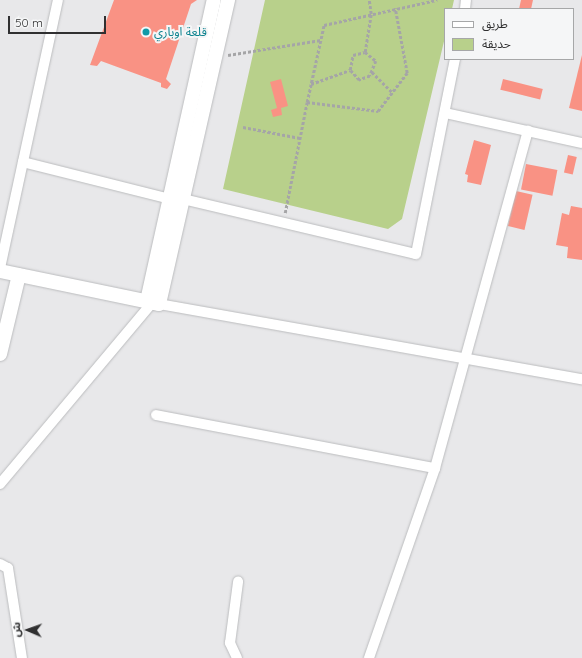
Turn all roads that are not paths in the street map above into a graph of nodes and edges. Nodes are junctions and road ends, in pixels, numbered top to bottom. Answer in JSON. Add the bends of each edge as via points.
{"nodes":[{"id":1,"x":58,"y":0,"type":"edge"},
{"id":2,"x":214,"y":0,"type":"edge"},
{"id":3,"x":228,"y":0,"type":"edge"},
{"id":4,"x":455,"y":60,"type":"edge"},
{"id":5,"x":444,"y":113,"type":"junction"},
{"id":6,"x":528,"y":131,"type":"junction"},
{"id":7,"x":582,"y":144,"type":"edge"},
{"id":8,"x":23,"y":162,"type":"junction"},
{"id":9,"x":176,"y":199,"type":"junction"},
{"id":10,"x":0,"y":268,"type":"edge"},
{"id":11,"x":0,"y":271,"type":"edge"},
{"id":12,"x":19,"y":275,"type":"junction"},
{"id":13,"x":152,"y":303,"type":"junction"},
{"id":14,"x":0,"y":354,"type":"edge"},
{"id":15,"x":468,"y":358,"type":"junction"},
{"id":16,"x":582,"y":379,"type":"edge"},
{"id":17,"x":156,"y":415,"type":"dead end"},
{"id":18,"x":435,"y":468,"type":"junction"},
{"id":19,"x":0,"y":484,"type":"edge"},
{"id":20,"x":0,"y":564,"type":"edge"},
{"id":21,"x":238,"y":582,"type":"dead end"},
{"id":22,"x":22,"y":658,"type":"edge"},
{"id":23,"x":237,"y":658,"type":"edge"},
{"id":24,"x":369,"y":658,"type":"edge"}],
"edges":[{"from":1,"to":8,"type":"street"},
{"from":2,"to":9,"type":"street"},
{"from":3,"to":9,"type":"street"},
{"from":4,"to":5,"type":"street"},
{"from":5,"to":6,"type":"street"},
{"from":5,"to":9,"type":"street","via":[[416,254]]},
{"from":6,"to":7,"type":"street"},
{"from":6,"to":15,"type":"street"},
{"from":8,"to":9,"type":"street"},
{"from":8,"to":10,"type":"street"},
{"from":9,"to":13,"type":"street"},
{"from":11,"to":12,"type":"street"},
{"from":12,"to":13,"type":"street"},
{"from":12,"to":14,"type":"street"},
{"from":13,"to":15,"type":"street"},
{"from":13,"to":19,"type":"street"},
{"from":15,"to":16,"type":"street"},
{"from":15,"to":18,"type":"street"},
{"from":17,"to":18,"type":"street"},
{"from":18,"to":24,"type":"street"},
{"from":20,"to":22,"type":"street","via":[[8,568]]},
{"from":21,"to":23,"type":"street","via":[[230,643]]}]}
